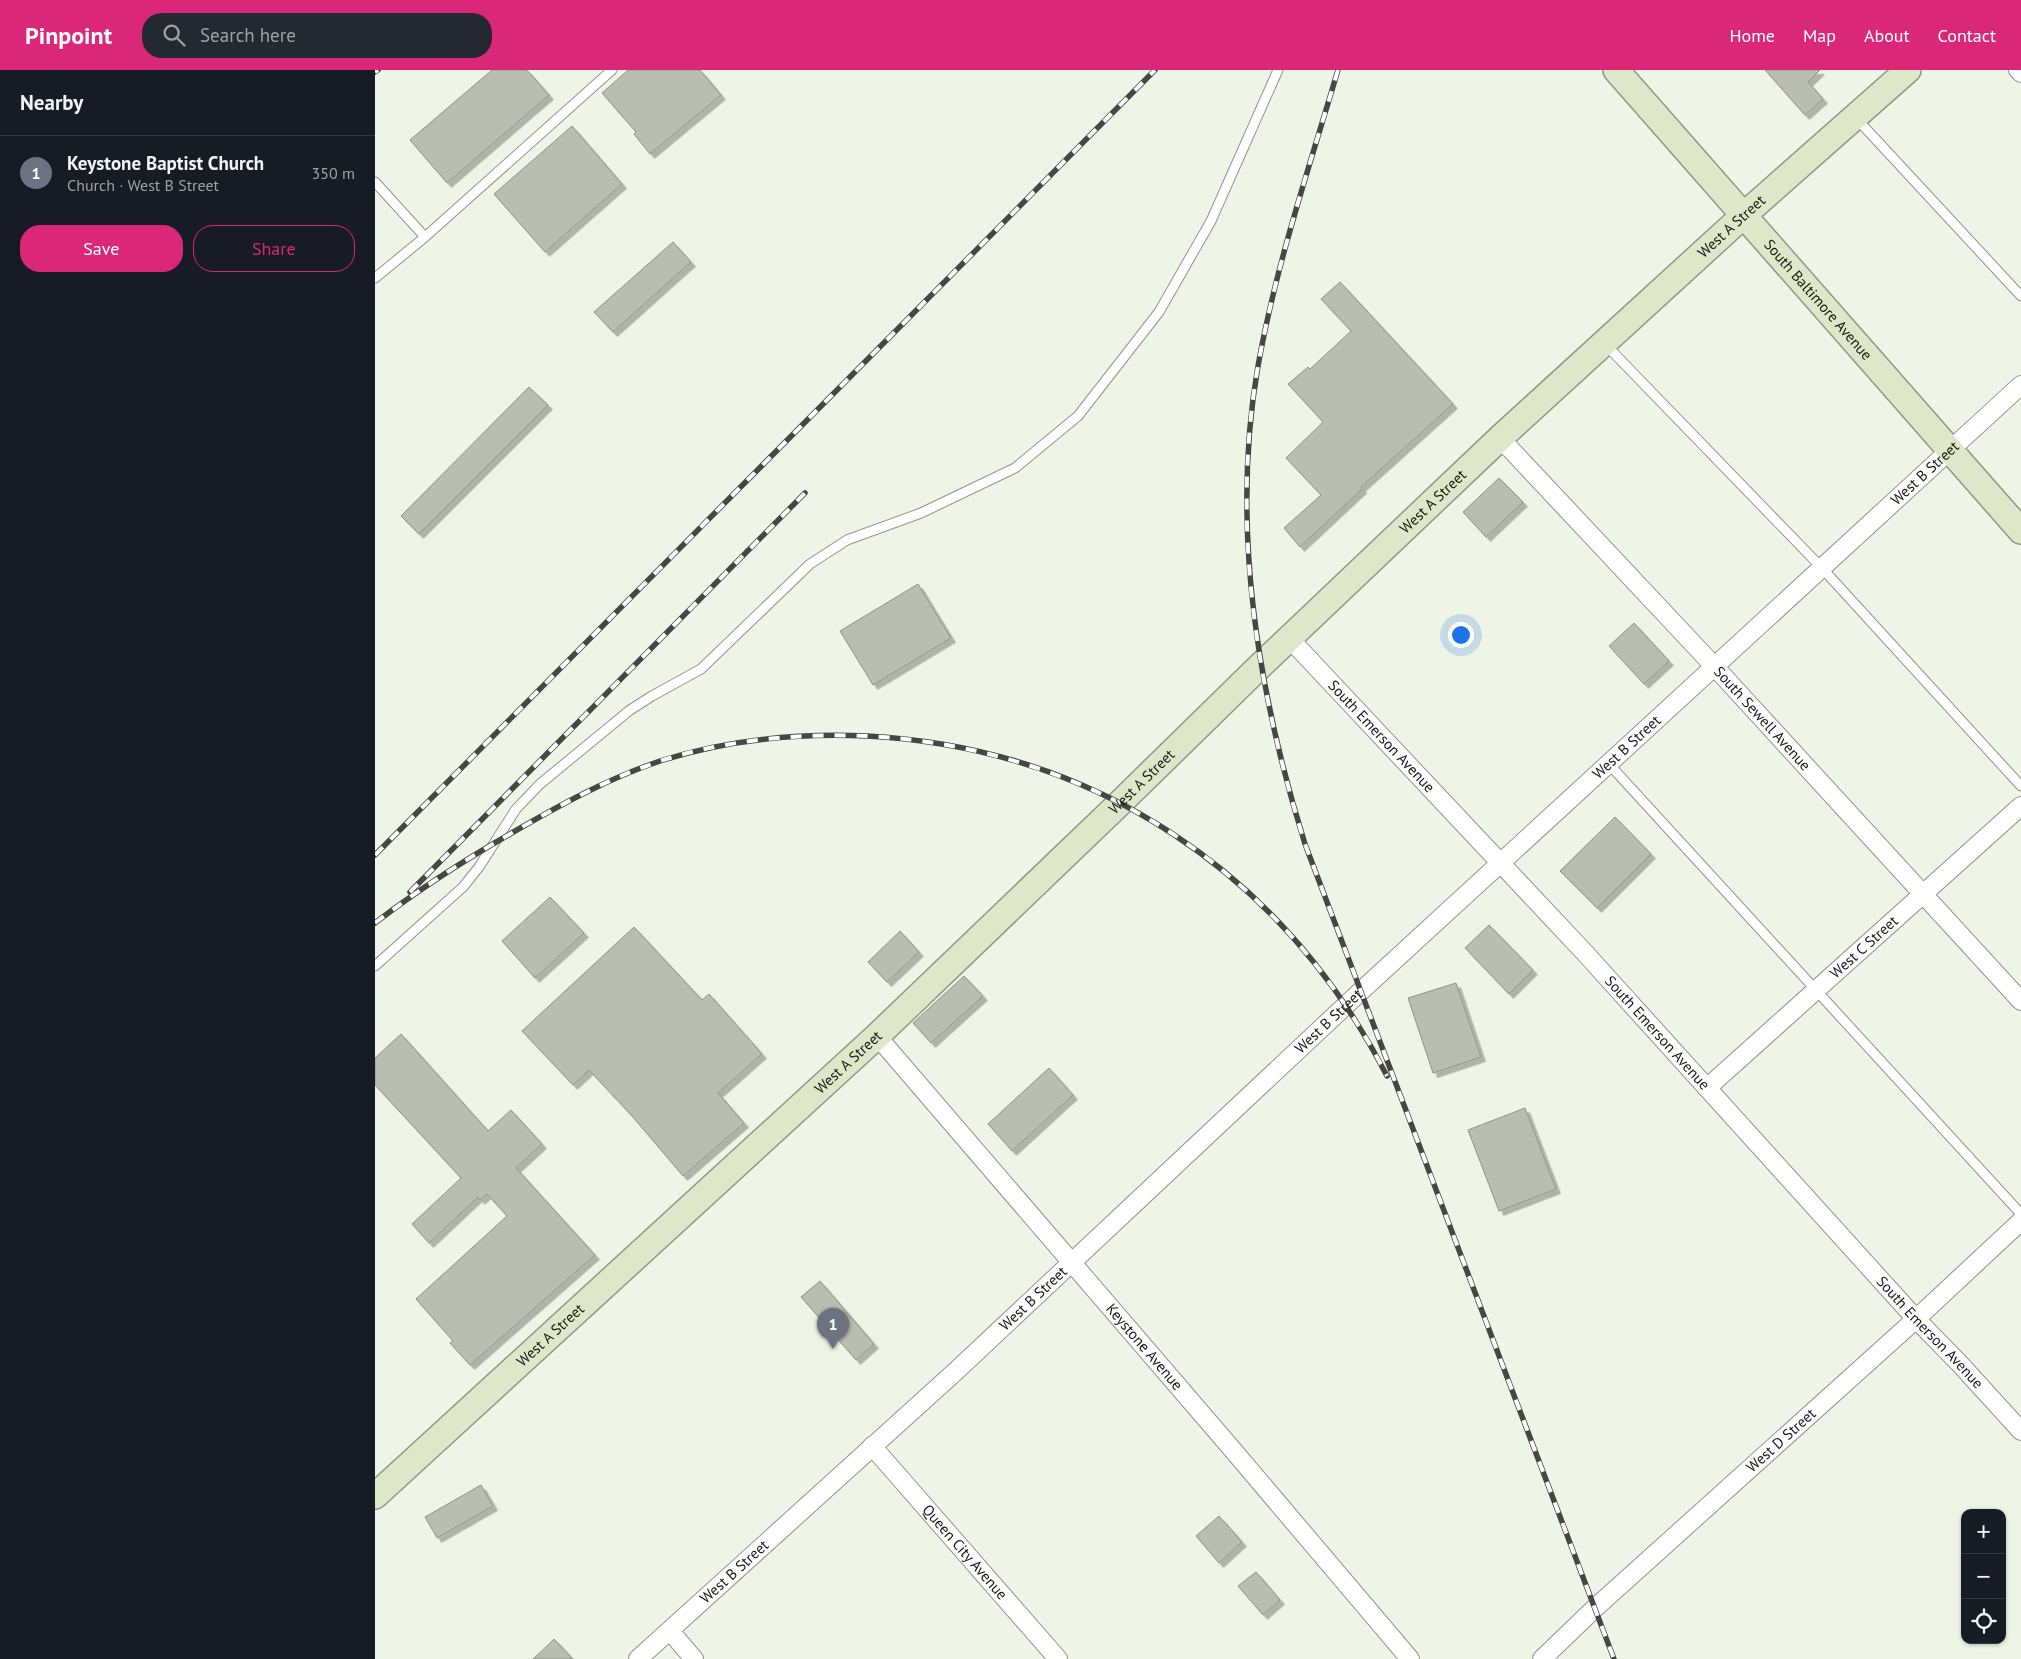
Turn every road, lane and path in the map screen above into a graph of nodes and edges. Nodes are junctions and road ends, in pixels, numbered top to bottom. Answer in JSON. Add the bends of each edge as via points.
{"nodes":[{"id":1,"x":612,"y":70,"type":"edge"},
{"id":2,"x":1277,"y":70,"type":"edge"},
{"id":3,"x":1616,"y":70,"type":"edge"},
{"id":4,"x":1909,"y":70,"type":"edge"},
{"id":5,"x":2018,"y":70,"type":"edge"},
{"id":6,"x":2021,"y":74,"type":"edge"},
{"id":7,"x":1856,"y":118,"type":"junction"},
{"id":8,"x":375,"y":182,"type":"edge"},
{"id":9,"x":1744,"y":215,"type":"junction"},
{"id":10,"x":425,"y":237,"type":"junction"},
{"id":11,"x":375,"y":278,"type":"edge"},
{"id":12,"x":2021,"y":296,"type":"edge"},
{"id":13,"x":1604,"y":344,"type":"junction"},
{"id":14,"x":2021,"y":385,"type":"edge"},
{"id":15,"x":1500,"y":438,"type":"junction"},
{"id":16,"x":1951,"y":450,"type":"junction"},
{"id":17,"x":2021,"y":531,"type":"edge"},
{"id":18,"x":1821,"y":567,"type":"junction"},
{"id":19,"x":1289,"y":638,"type":"junction"},
{"id":20,"x":1714,"y":666,"type":"junction"},
{"id":21,"x":1608,"y":764,"type":"junction"},
{"id":22,"x":2021,"y":786,"type":"edge"},
{"id":23,"x":2021,"y":806,"type":"edge"},
{"id":24,"x":1501,"y":862,"type":"junction"},
{"id":25,"x":1923,"y":894,"type":"junction"},
{"id":26,"x":375,"y":966,"type":"edge"},
{"id":27,"x":1815,"y":991,"type":"junction"},
{"id":28,"x":2021,"y":1001,"type":"edge"},
{"id":29,"x":877,"y":1036,"type":"junction"},
{"id":30,"x":1707,"y":1088,"type":"junction"},
{"id":31,"x":2021,"y":1214,"type":"edge"},
{"id":32,"x":2021,"y":1221,"type":"edge"},
{"id":33,"x":1071,"y":1263,"type":"junction"},
{"id":34,"x":1916,"y":1319,"type":"junction"},
{"id":35,"x":2021,"y":1431,"type":"edge"},
{"id":36,"x":872,"y":1446,"type":"junction"},
{"id":37,"x":375,"y":1496,"type":"edge"},
{"id":38,"x":669,"y":1631,"type":"junction"},
{"id":39,"x":638,"y":1659,"type":"edge"},
{"id":40,"x":695,"y":1659,"type":"edge"},
{"id":41,"x":1058,"y":1659,"type":"edge"},
{"id":42,"x":1410,"y":1659,"type":"edge"},
{"id":43,"x":1542,"y":1659,"type":"edge"}],
"edges":[{"from":1,"to":10,"type":"lane"},
{"from":2,"to":26,"type":"lane","via":[[1211,222],[1159,312],[1078,416],[1015,468],[921,513],[847,540],[810,564],[701,669],[630,710],[540,784],[516,809],[463,887]]},
{"from":3,"to":9,"type":"street","name":"South Baltimore Avenue"},
{"from":4,"to":7,"type":"street","name":"West A Street"},
{"from":5,"to":6,"type":"street"},
{"from":7,"to":9,"type":"street","name":"West A Street"},
{"from":7,"to":12,"type":"lane"},
{"from":8,"to":10,"type":"lane"},
{"from":9,"to":13,"type":"street","name":"West A Street"},
{"from":9,"to":16,"type":"street","name":"South Baltimore Avenue"},
{"from":10,"to":11,"type":"lane"},
{"from":13,"to":15,"type":"street","name":"West A Street"},
{"from":13,"to":18,"type":"lane"},
{"from":14,"to":16,"type":"street","name":"West B Street"},
{"from":15,"to":19,"type":"street","name":"West A Street"},
{"from":15,"to":20,"type":"street","name":"South Sewell Avenue"},
{"from":16,"to":17,"type":"street","name":"South Baltimore Avenue"},
{"from":16,"to":18,"type":"street","name":"West B Street"},
{"from":18,"to":20,"type":"street","name":"West B Street"},
{"from":18,"to":22,"type":"lane"},
{"from":19,"to":24,"type":"street","name":"South Emerson Avenue"},
{"from":19,"to":29,"type":"street","name":"West A Street"},
{"from":20,"to":21,"type":"street","name":"West B Street"},
{"from":20,"to":25,"type":"street","name":"South Sewell Avenue"},
{"from":21,"to":24,"type":"street","name":"West B Street"},
{"from":21,"to":27,"type":"lane"},
{"from":23,"to":25,"type":"street","name":"West C Street"},
{"from":24,"to":30,"type":"street","name":"South Emerson Avenue"},
{"from":24,"to":33,"type":"street","name":"West B Street"},
{"from":25,"to":27,"type":"street","name":"West C Street"},
{"from":25,"to":28,"type":"street","name":"South Sewell Avenue"},
{"from":27,"to":30,"type":"street","name":"West C Street"},
{"from":27,"to":31,"type":"lane"},
{"from":29,"to":33,"type":"street","name":"Keystone Avenue"},
{"from":29,"to":37,"type":"street","name":"West A Street"},
{"from":30,"to":34,"type":"street","name":"South Emerson Avenue"},
{"from":32,"to":34,"type":"street","name":"West D Street"},
{"from":33,"to":36,"type":"street","name":"West B Street"},
{"from":33,"to":42,"type":"street","name":"Keystone Avenue"},
{"from":34,"to":35,"type":"street","name":"South Emerson Avenue"},
{"from":34,"to":43,"type":"street","name":"West D Street","via":[[1602,1601]]},
{"from":36,"to":38,"type":"street","name":"West B Street"},
{"from":36,"to":41,"type":"street","name":"Queen City Avenue"},
{"from":38,"to":39,"type":"street","name":"West B Street"},
{"from":38,"to":40,"type":"street"}]}
